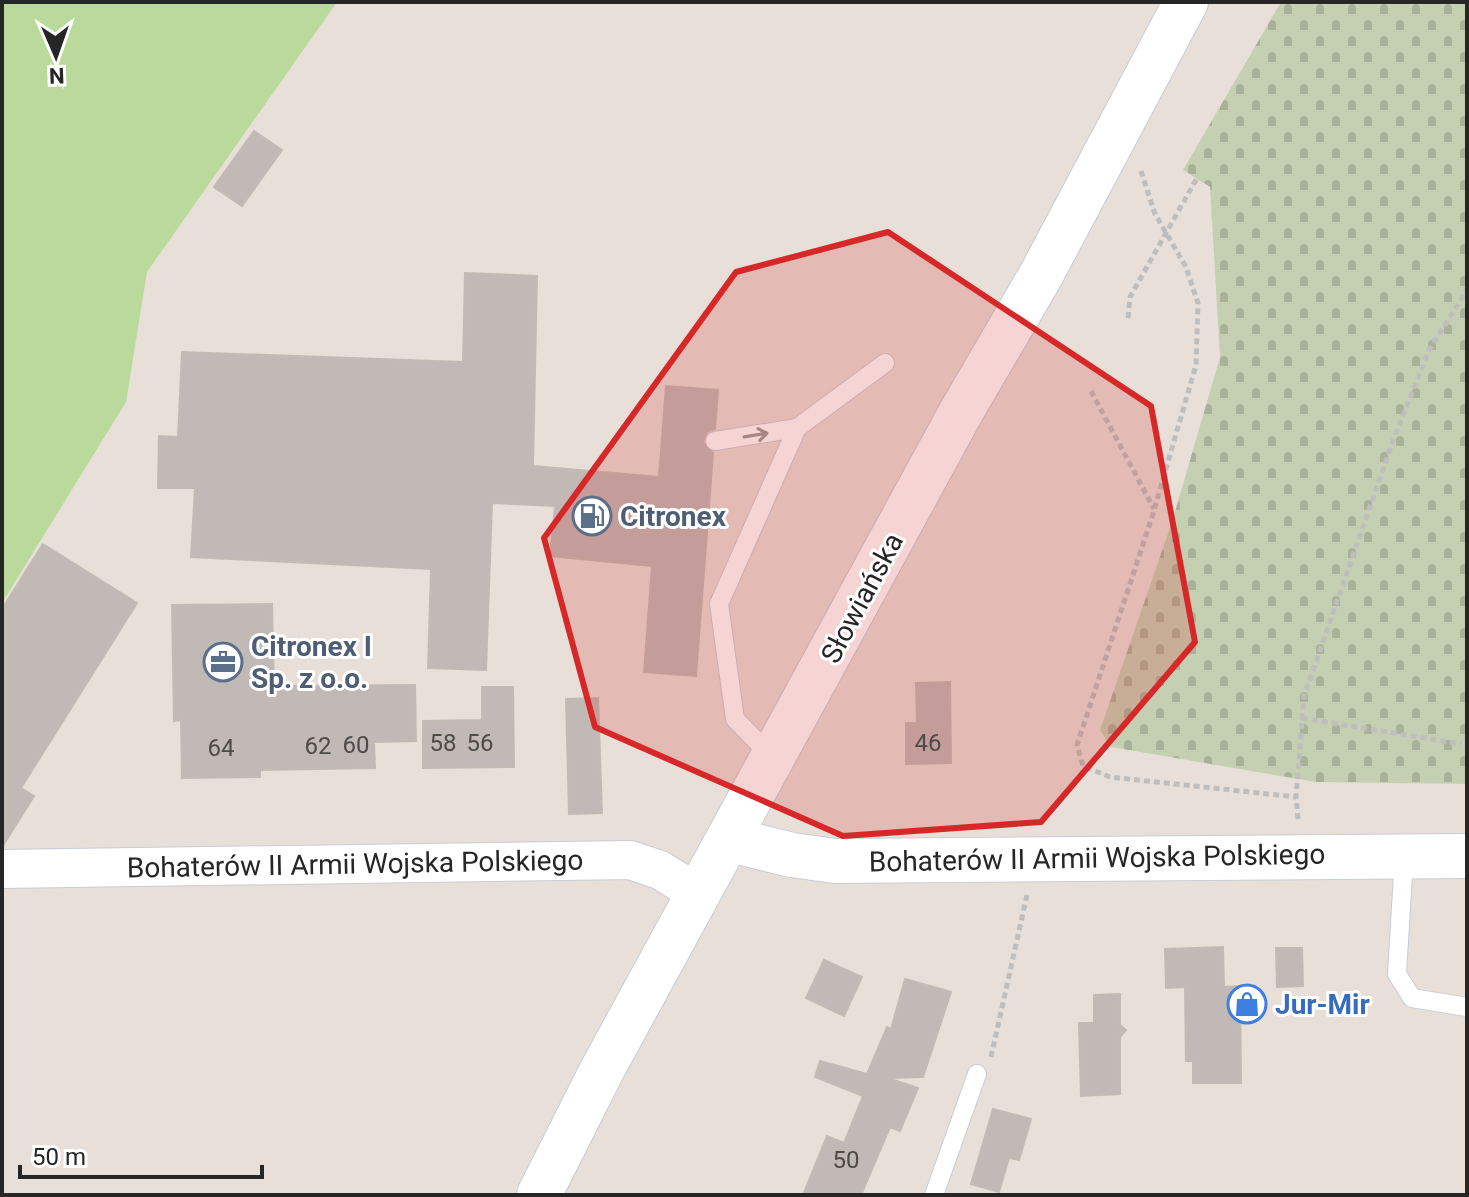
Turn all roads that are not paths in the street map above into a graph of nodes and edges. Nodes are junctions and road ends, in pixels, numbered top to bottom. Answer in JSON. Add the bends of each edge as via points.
{"nodes":[{"id":1,"x":1186,"y":2,"type":"edge"},
{"id":2,"x":885,"y":363,"type":"dead end"},
{"id":3,"x":797,"y":428,"type":"junction"},
{"id":4,"x":715,"y":441,"type":"dead end"},
{"id":5,"x":774,"y":760,"type":"junction"},
{"id":6,"x":730,"y":840,"type":"junction"},
{"id":7,"x":1404,"y":854,"type":"junction"},
{"id":8,"x":1467,"y":856,"type":"edge"},
{"id":9,"x":2,"y":869,"type":"edge"},
{"id":10,"x":700,"y":895,"type":"junction"},
{"id":11,"x":1467,"y":1007,"type":"edge"},
{"id":12,"x":977,"y":1074,"type":"road end"},
{"id":13,"x":539,"y":1195,"type":"edge"},
{"id":14,"x":934,"y":1195,"type":"edge"}],
"edges":[{"from":1,"to":5,"type":"street","name":"Słowiańska"},
{"from":2,"to":3,"type":"lane"},
{"from":4,"to":3,"type":"lane","one_way":true},
{"from":3,"to":5,"type":"lane","via":[[719,604],[735,719]]},
{"from":5,"to":6,"type":"street","name":"Słowiańska"},
{"from":6,"to":7,"type":"street","name":"Bohaterów II Armii Wojska Polskiego","via":[[835,861]]},
{"from":6,"to":10,"type":"street","name":"Słowiańska"},
{"from":7,"to":8,"type":"street","name":"Bohaterów II Armii Wojska Polskiego"},
{"from":7,"to":11,"type":"lane","via":[[1397,974],[1412,998]]},
{"from":9,"to":10,"type":"street","name":"Bohaterów II Armii Wojska Polskiego","via":[[630,860],[660,870]]},
{"from":10,"to":13,"type":"street","name":"Słowiańska"},
{"from":12,"to":14,"type":"lane"}]}
